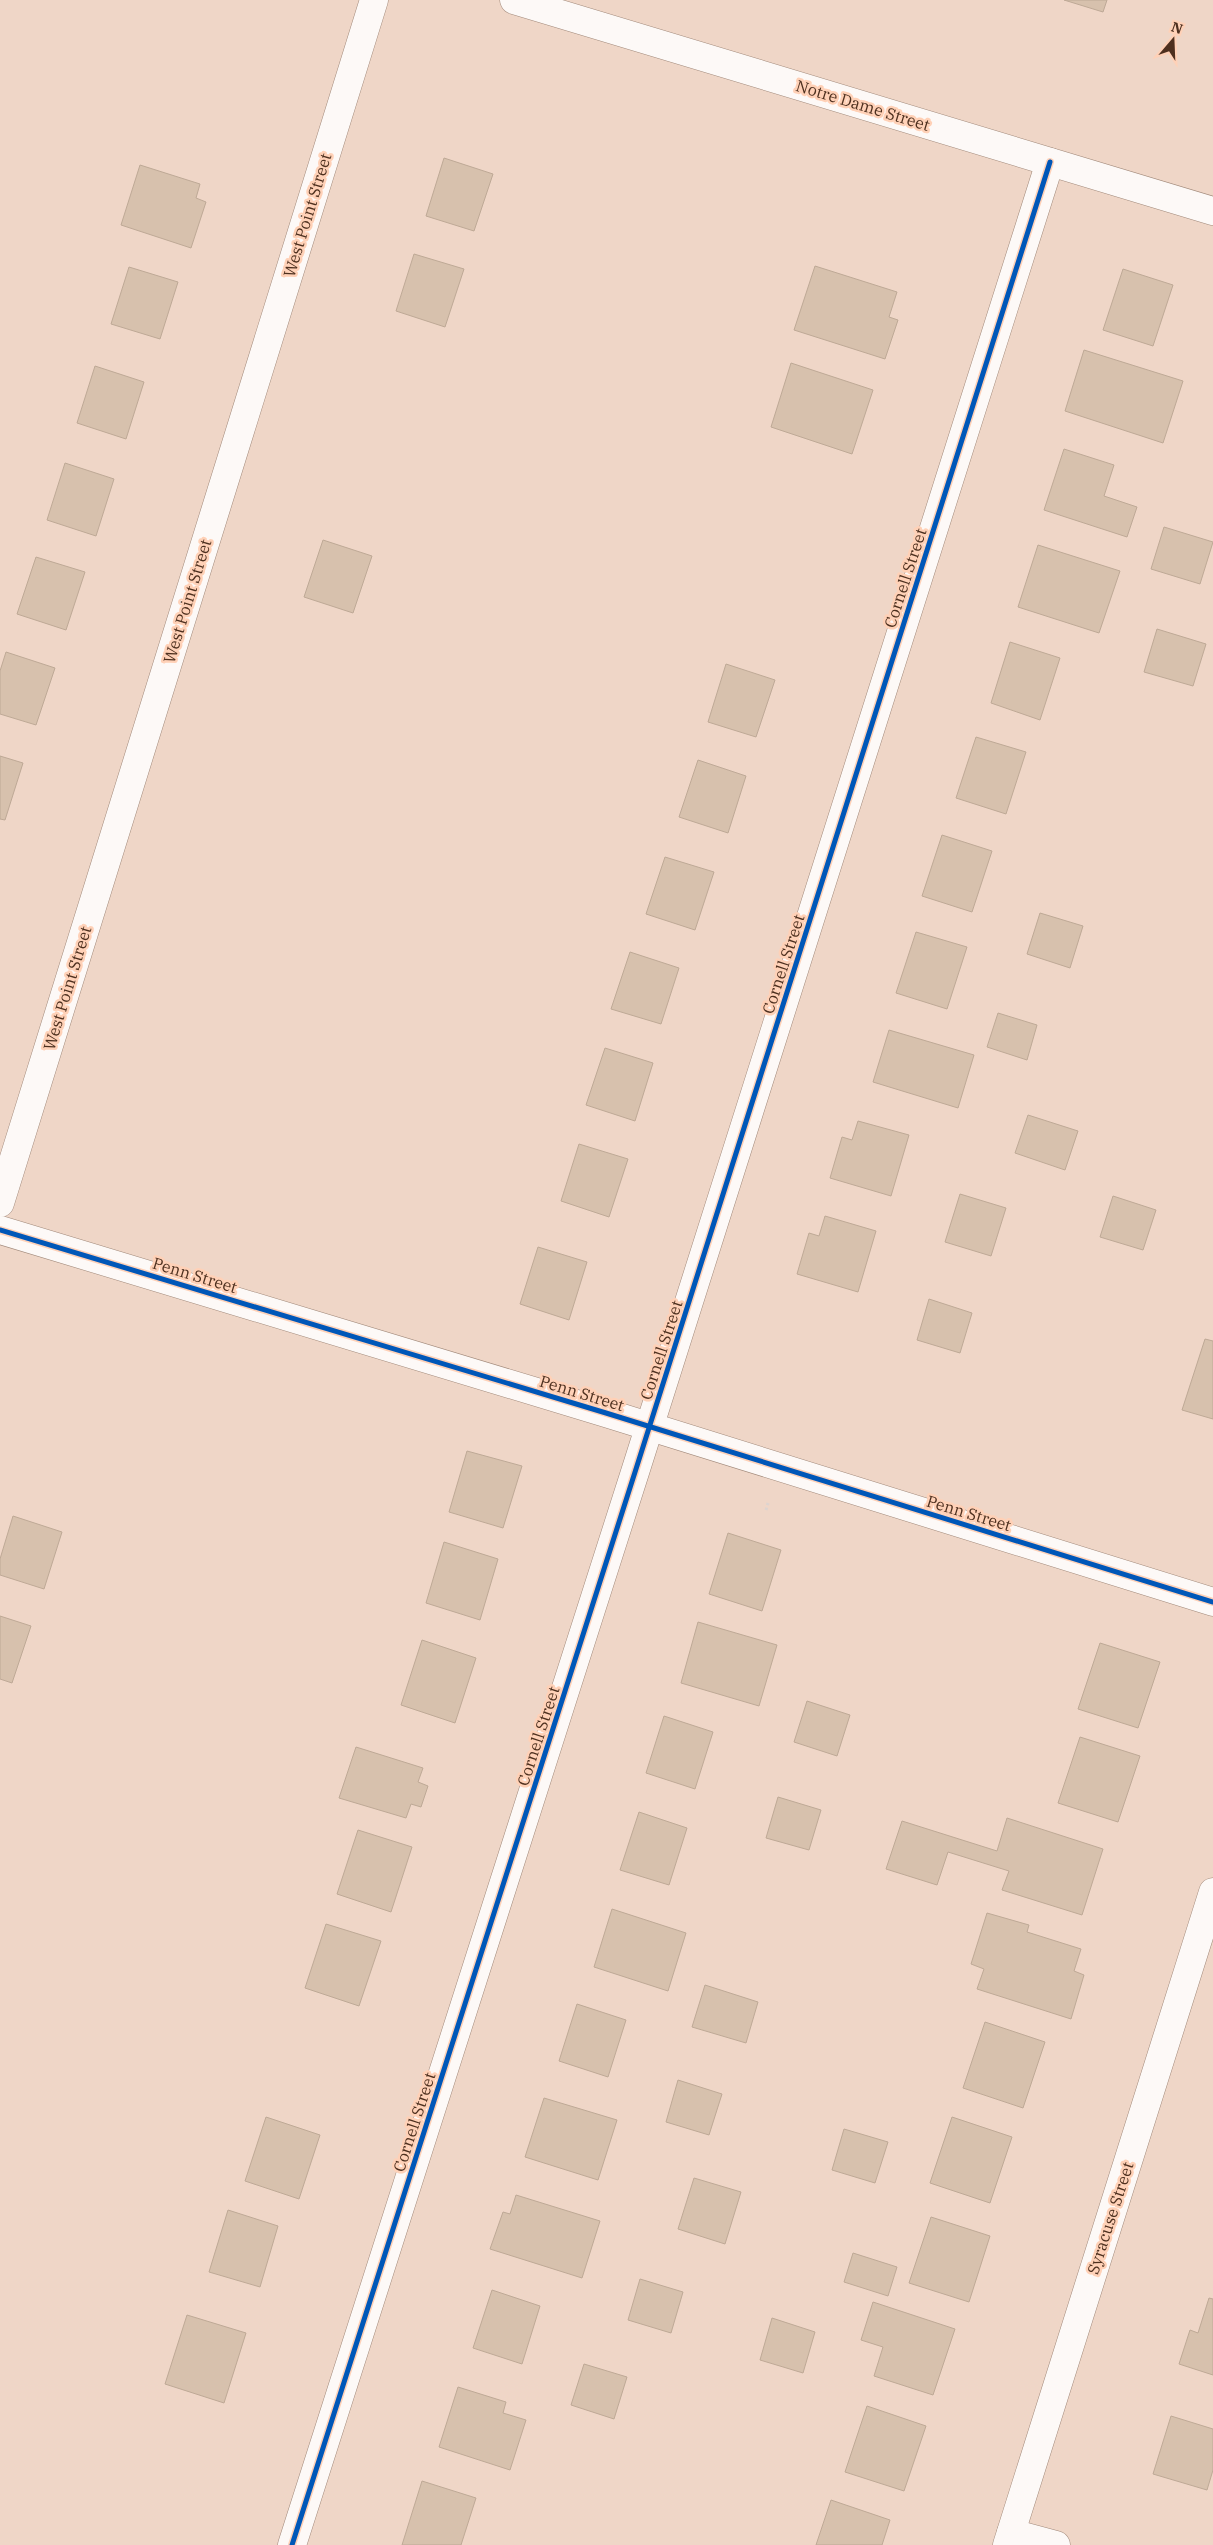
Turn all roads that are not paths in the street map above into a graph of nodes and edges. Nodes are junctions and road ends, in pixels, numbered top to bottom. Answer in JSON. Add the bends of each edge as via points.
{"nodes":[{"id":1,"x":374,"y":0,"type":"edge"},
{"id":2,"x":514,"y":0,"type":"edge"},
{"id":3,"x":1050,"y":162,"type":"junction"},
{"id":4,"x":1213,"y":211,"type":"edge"},
{"id":5,"x":0,"y":1203,"type":"edge"},
{"id":6,"x":0,"y":1230,"type":"edge"},
{"id":7,"x":650,"y":1426,"type":"junction"},
{"id":8,"x":1213,"y":1602,"type":"edge"},
{"id":9,"x":1213,"y":1892,"type":"edge"},
{"id":10,"x":1009,"y":2539,"type":"edge"},
{"id":11,"x":292,"y":2545,"type":"edge"},
{"id":12,"x":1056,"y":2545,"type":"edge"}],
"edges":[{"from":1,"to":5,"type":"street","name":"West Point Street"},
{"from":2,"to":3,"type":"street","name":"Notre Dame Street"},
{"from":3,"to":4,"type":"street","name":"Notre Dame Street"},
{"from":3,"to":7,"type":"street","name":"Cornell Street"},
{"from":6,"to":7,"type":"street","name":"Penn Street"},
{"from":7,"to":8,"type":"street","name":"Penn Street"},
{"from":7,"to":11,"type":"street","name":"Cornell Street"},
{"from":9,"to":10,"type":"street","name":"Syracuse Street"},
{"from":10,"to":12,"type":"street"}]}
